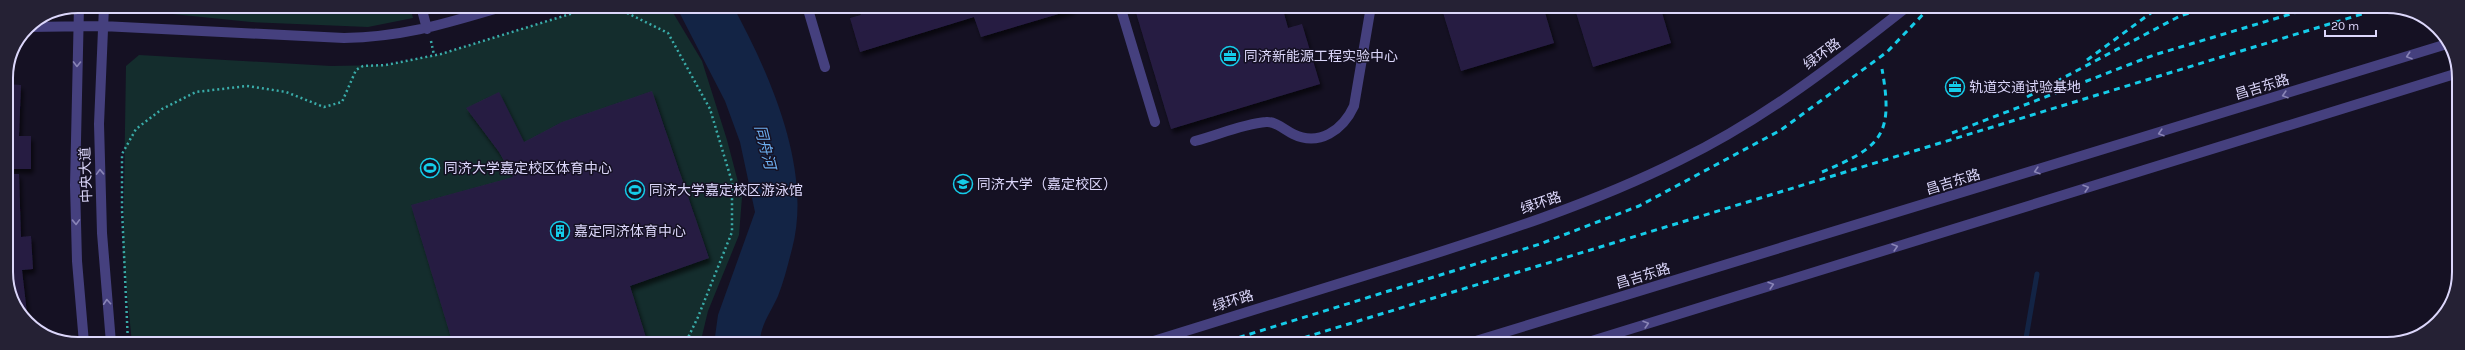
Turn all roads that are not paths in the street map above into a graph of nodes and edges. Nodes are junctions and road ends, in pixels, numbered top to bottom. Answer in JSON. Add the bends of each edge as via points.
{"nodes":[{"id":1,"x":78,"y":13,"type":"edge"},
{"id":2,"x":103,"y":13,"type":"edge"},
{"id":3,"x":423,"y":13,"type":"edge"},
{"id":4,"x":481,"y":13,"type":"edge"},
{"id":5,"x":809,"y":13,"type":"edge"},
{"id":6,"x":1122,"y":13,"type":"edge"},
{"id":7,"x":1369,"y":13,"type":"edge"},
{"id":8,"x":1899,"y":13,"type":"edge"},
{"id":9,"x":77,"y":25,"type":"junction"},
{"id":10,"x":102,"y":26,"type":"junction"},
{"id":11,"x":39,"y":27,"type":"edge"},
{"id":12,"x":427,"y":29,"type":"junction"},
{"id":13,"x":2443,"y":45,"type":"edge"},
{"id":14,"x":825,"y":67,"type":"dead end"},
{"id":15,"x":2452,"y":75,"type":"edge"},
{"id":16,"x":1155,"y":122,"type":"dead end"},
{"id":17,"x":1195,"y":141,"type":"dead end"},
{"id":18,"x":83,"y":337,"type":"edge"},
{"id":19,"x":110,"y":337,"type":"edge"},
{"id":20,"x":1167,"y":337,"type":"edge"},
{"id":21,"x":1489,"y":337,"type":"edge"},
{"id":22,"x":1605,"y":337,"type":"edge"}],
"edges":[{"from":1,"to":9,"type":"street","name":"中央大道"},
{"from":2,"to":10,"type":"street","name":"中央大道"},
{"from":3,"to":12,"type":"street"},
{"from":4,"to":12,"type":"street"},
{"from":5,"to":14,"type":"street"},
{"from":6,"to":16,"type":"street"},
{"from":7,"to":17,"type":"street","via":[[1354,106],[1349,117],[1326,137],[1311,140],[1267,122]]},
{"from":8,"to":20,"type":"street","name":"绿环路","via":[[1811,80],[1736,131],[1628,185],[1460,246]]},
{"from":9,"to":10,"type":"street"},
{"from":9,"to":11,"type":"street"},
{"from":9,"to":18,"type":"street","name":"中央大道","one_way":true,"via":[[75,185],[77,260]]},
{"from":10,"to":12,"type":"street","via":[[344,38],[380,37]]},
{"from":19,"to":10,"type":"street","name":"中央大道","one_way":true,"via":[[100,163]]},
{"from":13,"to":21,"type":"street","name":"昌吉东路","one_way":true},
{"from":22,"to":15,"type":"street","one_way":true}]}
